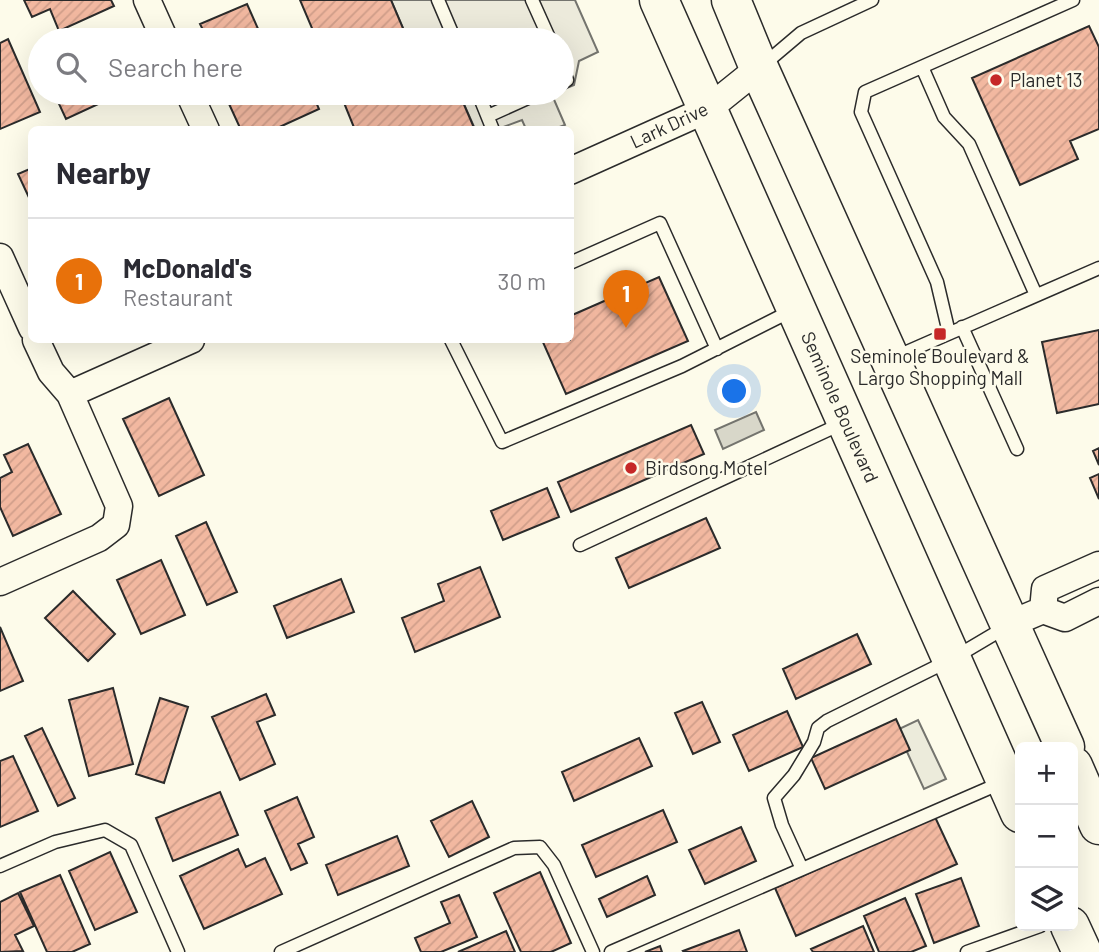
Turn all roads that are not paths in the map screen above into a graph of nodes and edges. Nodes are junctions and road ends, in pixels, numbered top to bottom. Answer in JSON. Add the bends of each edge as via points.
{"nodes":[{"id":1,"x":147,"y":0,"type":"edge"},
{"id":2,"x":438,"y":0,"type":"edge"},
{"id":3,"x":532,"y":0,"type":"edge"},
{"id":4,"x":659,"y":0,"type":"edge"},
{"id":5,"x":731,"y":0,"type":"edge"},
{"id":6,"x":872,"y":0,"type":"edge"},
{"id":7,"x":1073,"y":0,"type":"edge"},
{"id":8,"x":160,"y":28,"type":"edge"},
{"id":9,"x":450,"y":28,"type":"edge"},
{"id":10,"x":545,"y":28,"type":"edge"},
{"id":11,"x":922,"y":67,"type":"junction"},
{"id":12,"x":760,"y":68,"type":"junction"},
{"id":13,"x":195,"y":105,"type":"edge"},
{"id":14,"x":483,"y":105,"type":"edge"},
{"id":15,"x":512,"y":105,"type":"edge"},
{"id":16,"x":708,"y":109,"type":"junction"},
{"id":17,"x":488,"y":116,"type":"junction"},
{"id":18,"x":204,"y":126,"type":"edge"},
{"id":19,"x":492,"y":126,"type":"edge"},
{"id":20,"x":574,"y":169,"type":"edge"},
{"id":21,"x":0,"y":257,"type":"edge"},
{"id":22,"x":574,"y":261,"type":"edge"},
{"id":23,"x":1099,"y":268,"type":"edge"},
{"id":24,"x":1036,"y":295,"type":"junction"},
{"id":25,"x":796,"y":309,"type":"junction"},
{"id":26,"x":28,"y":319,"type":"edge"},
{"id":27,"x":962,"y":327,"type":"junction"},
{"id":28,"x":949,"y":333,"type":"junction"},
{"id":29,"x":37,"y":343,"type":"edge"},
{"id":30,"x":184,"y":343,"type":"edge"},
{"id":31,"x":452,"y":343,"type":"edge"},
{"id":32,"x":717,"y":349,"type":"junction"},
{"id":33,"x":890,"y":359,"type":"junction"},
{"id":34,"x":70,"y":394,"type":"junction"},
{"id":35,"x":846,"y":421,"type":"junction"},
{"id":36,"x":1017,"y":449,"type":"dead end"},
{"id":37,"x":580,"y":545,"type":"dead end"},
{"id":38,"x":1099,"y":565,"type":"edge"},
{"id":39,"x":0,"y":582,"type":"edge"},
{"id":40,"x":1099,"y":601,"type":"edge"},
{"id":41,"x":1026,"y":617,"type":"junction"},
{"id":42,"x":952,"y":659,"type":"junction"},
{"id":43,"x":1064,"y":742,"type":"edge"},
{"id":44,"x":1078,"y":777,"type":"edge"},
{"id":45,"x":1013,"y":797,"type":"edge"},
{"id":46,"x":1099,"y":825,"type":"edge"},
{"id":47,"x":0,"y":866,"type":"edge"},
{"id":48,"x":802,"y":869,"type":"junction"},
{"id":49,"x":1026,"y":931,"type":"edge"},
{"id":50,"x":1072,"y":931,"type":"edge"},
{"id":51,"x":178,"y":952,"type":"edge"},
{"id":52,"x":281,"y":952,"type":"edge"},
{"id":53,"x":593,"y":952,"type":"edge"},
{"id":54,"x":611,"y":952,"type":"edge"},
{"id":55,"x":967,"y":952,"type":"edge"},
{"id":56,"x":1082,"y":952,"type":"edge"}],
"edges":[{"from":1,"to":8,"type":"street"},
{"from":2,"to":9,"type":"lane"},
{"from":3,"to":10,"type":"lane"},
{"from":4,"to":16,"type":"main road","name":"Seminole Boulevard"},
{"from":5,"to":12,"type":"main road"},
{"from":6,"to":12,"type":"lane","via":[[801,33]]},
{"from":7,"to":11,"type":"lane"},
{"from":11,"to":24,"type":"lane","via":[[943,117],[969,144]]},
{"from":11,"to":28,"type":"lane","via":[[865,92],[861,112],[937,282]]},
{"from":12,"to":16,"type":"street","name":"Lark Drive"},
{"from":12,"to":33,"type":"main road"},
{"from":13,"to":18,"type":"street"},
{"from":14,"to":17,"type":"lane"},
{"from":15,"to":17,"type":"lane"},
{"from":16,"to":20,"type":"street","name":"Lark Drive"},
{"from":16,"to":25,"type":"main road","name":"Seminole Boulevard"},
{"from":17,"to":19,"type":"lane"},
{"from":21,"to":26,"type":"street"},
{"from":22,"to":32,"type":"lane","via":[[660,223]]},
{"from":23,"to":24,"type":"lane"},
{"from":24,"to":27,"type":"lane"},
{"from":25,"to":32,"type":"lane"},
{"from":25,"to":35,"type":"main road","name":"Seminole Boulevard"},
{"from":27,"to":28,"type":"lane"},
{"from":27,"to":36,"type":"lane"},
{"from":28,"to":33,"type":"lane"},
{"from":29,"to":34,"type":"street","via":[[51,372]]},
{"from":30,"to":34,"type":"street"},
{"from":31,"to":32,"type":"lane","via":[[502,442]]},
{"from":33,"to":41,"type":"main road"},
{"from":34,"to":39,"type":"street","via":[[119,506],[116,525],[99,538]]},
{"from":35,"to":37,"type":"lane"},
{"from":35,"to":42,"type":"main road","name":"Seminole Boulevard"},
{"from":38,"to":41,"type":"street","via":[[1045,589]]},
{"from":40,"to":41,"type":"street","via":[[1065,618]]},
{"from":41,"to":42,"type":"lane"},
{"from":41,"to":43,"type":"main road"},
{"from":42,"to":45,"type":"main road","name":"Seminole Boulevard"},
{"from":42,"to":48,"type":"lane","via":[[818,728],[794,775],[774,798]]},
{"from":44,"to":46,"type":"main road"},
{"from":45,"to":48,"type":"lane"},
{"from":47,"to":51,"type":"lane","via":[[55,842],[105,830],[131,845]]},
{"from":48,"to":54,"type":"lane"},
{"from":49,"to":55,"type":"lane"},
{"from":50,"to":56,"type":"main road"},
{"from":52,"to":53,"type":"lane","via":[[514,848],[540,847],[554,865]]}]}
